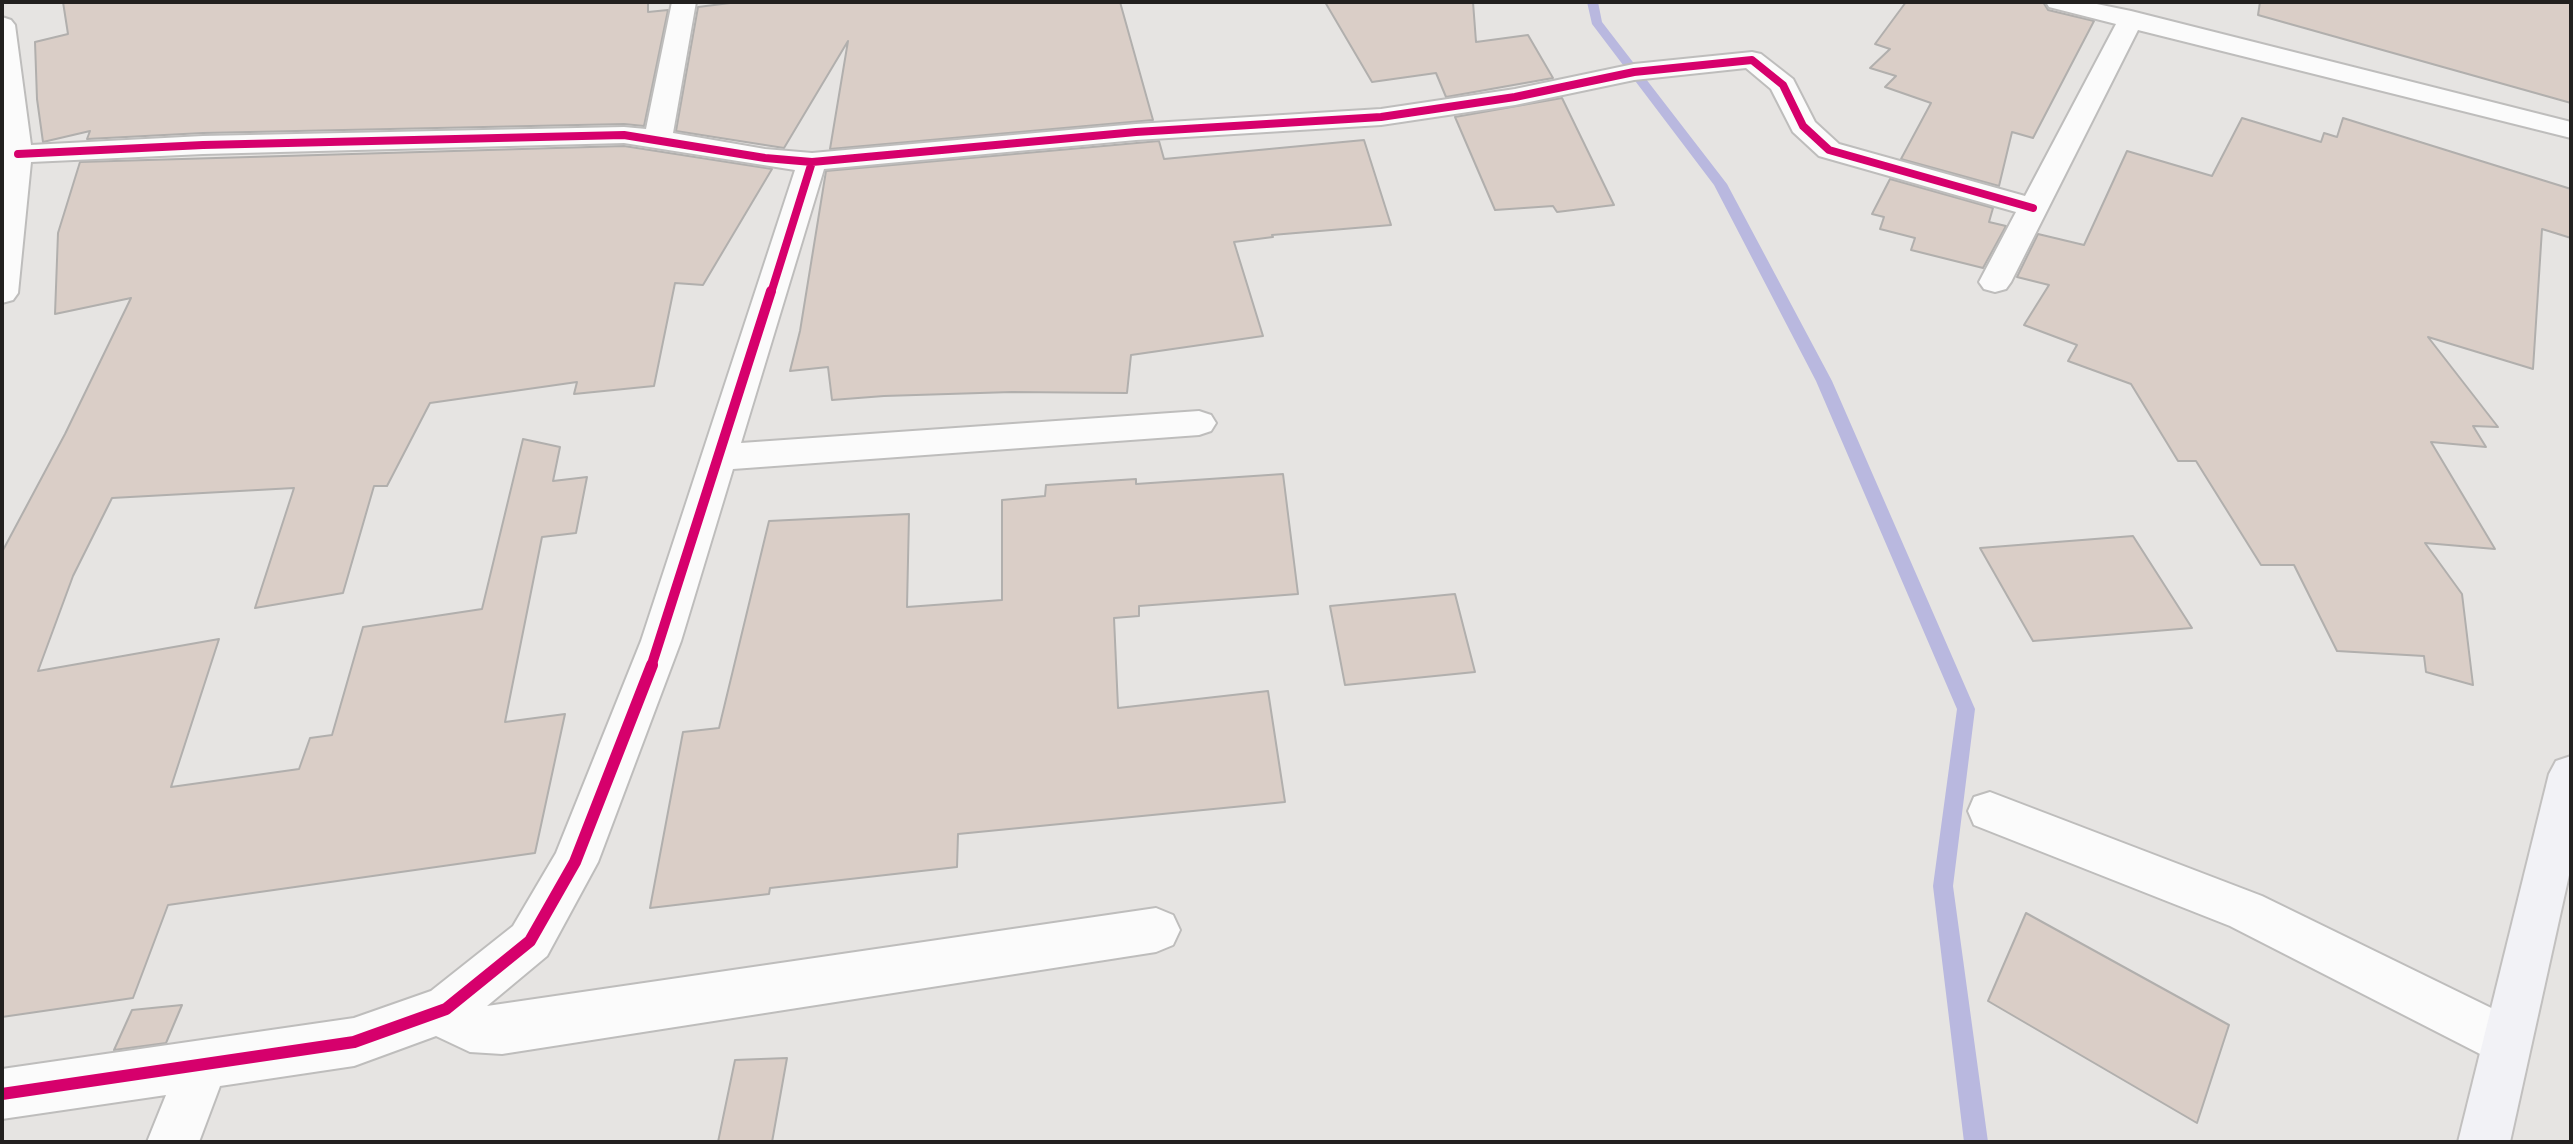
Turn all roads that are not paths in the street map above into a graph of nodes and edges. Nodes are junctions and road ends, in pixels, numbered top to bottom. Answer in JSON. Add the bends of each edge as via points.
{"nodes":[{"id":1,"x":684,"y":2,"type":"edge"},
{"id":2,"x":2058,"y":2,"type":"edge"},
{"id":3,"x":2131,"y":19,"type":"junction"},
{"id":4,"x":3,"y":39,"type":"edge"},
{"id":5,"x":2571,"y":130,"type":"edge"},
{"id":6,"x":658,"y":138,"type":"junction"},
{"id":7,"x":18,"y":154,"type":"junction"},
{"id":8,"x":812,"y":162,"type":"junction"},
{"id":9,"x":2034,"y":208,"type":"junction"},
{"id":10,"x":5,"y":239,"type":"edge"},
{"id":11,"x":1995,"y":282,"type":"dead end"},
{"id":12,"x":2,"y":293,"type":"edge"},
{"id":13,"x":1199,"y":423,"type":"dead end"},
{"id":14,"x":720,"y":457,"type":"junction"},
{"id":15,"x":2571,"y":777,"type":"edge"},
{"id":16,"x":1990,"y":811,"type":"dead end"},
{"id":17,"x":1156,"y":929,"type":"dead end"},
{"id":18,"x":446,"y":1009,"type":"junction"},
{"id":19,"x":2506,"y":1041,"type":"junction"},
{"id":20,"x":204,"y":1064,"type":"junction"},
{"id":21,"x":2,"y":1094,"type":"edge"},
{"id":22,"x":173,"y":1142,"type":"edge"},
{"id":23,"x":2484,"y":1142,"type":"edge"}],
"edges":[{"from":1,"to":6,"type":"street"},
{"from":2,"to":3,"type":"street"},
{"from":3,"to":5,"type":"street"},
{"from":3,"to":9,"type":"street"},
{"from":4,"to":7,"type":"street"},
{"from":6,"to":7,"type":"street","via":[[624,135],[203,145]]},
{"from":6,"to":8,"type":"street","via":[[785,162]]},
{"from":7,"to":10,"type":"street"},
{"from":8,"to":9,"type":"street","via":[[1123,133],[1381,117],[1515,97],[1634,72],[1752,60],[1783,85],[1803,126],[1829,150]]},
{"from":8,"to":14,"type":"street"},
{"from":9,"to":11,"type":"street"},
{"from":10,"to":12,"type":"street"},
{"from":13,"to":14,"type":"street"},
{"from":14,"to":18,"type":"street","via":[[662,641],[575,862],[530,941]]},
{"from":15,"to":19,"type":"main road"},
{"from":16,"to":19,"type":"street","via":[[2245,911]]},
{"from":17,"to":18,"type":"street","via":[[502,1030],[477,1031],[453,1022]]},
{"from":18,"to":20,"type":"street","via":[[354,1042]]},
{"from":19,"to":23,"type":"main road"},
{"from":20,"to":21,"type":"street"},
{"from":20,"to":22,"type":"street"}]}
